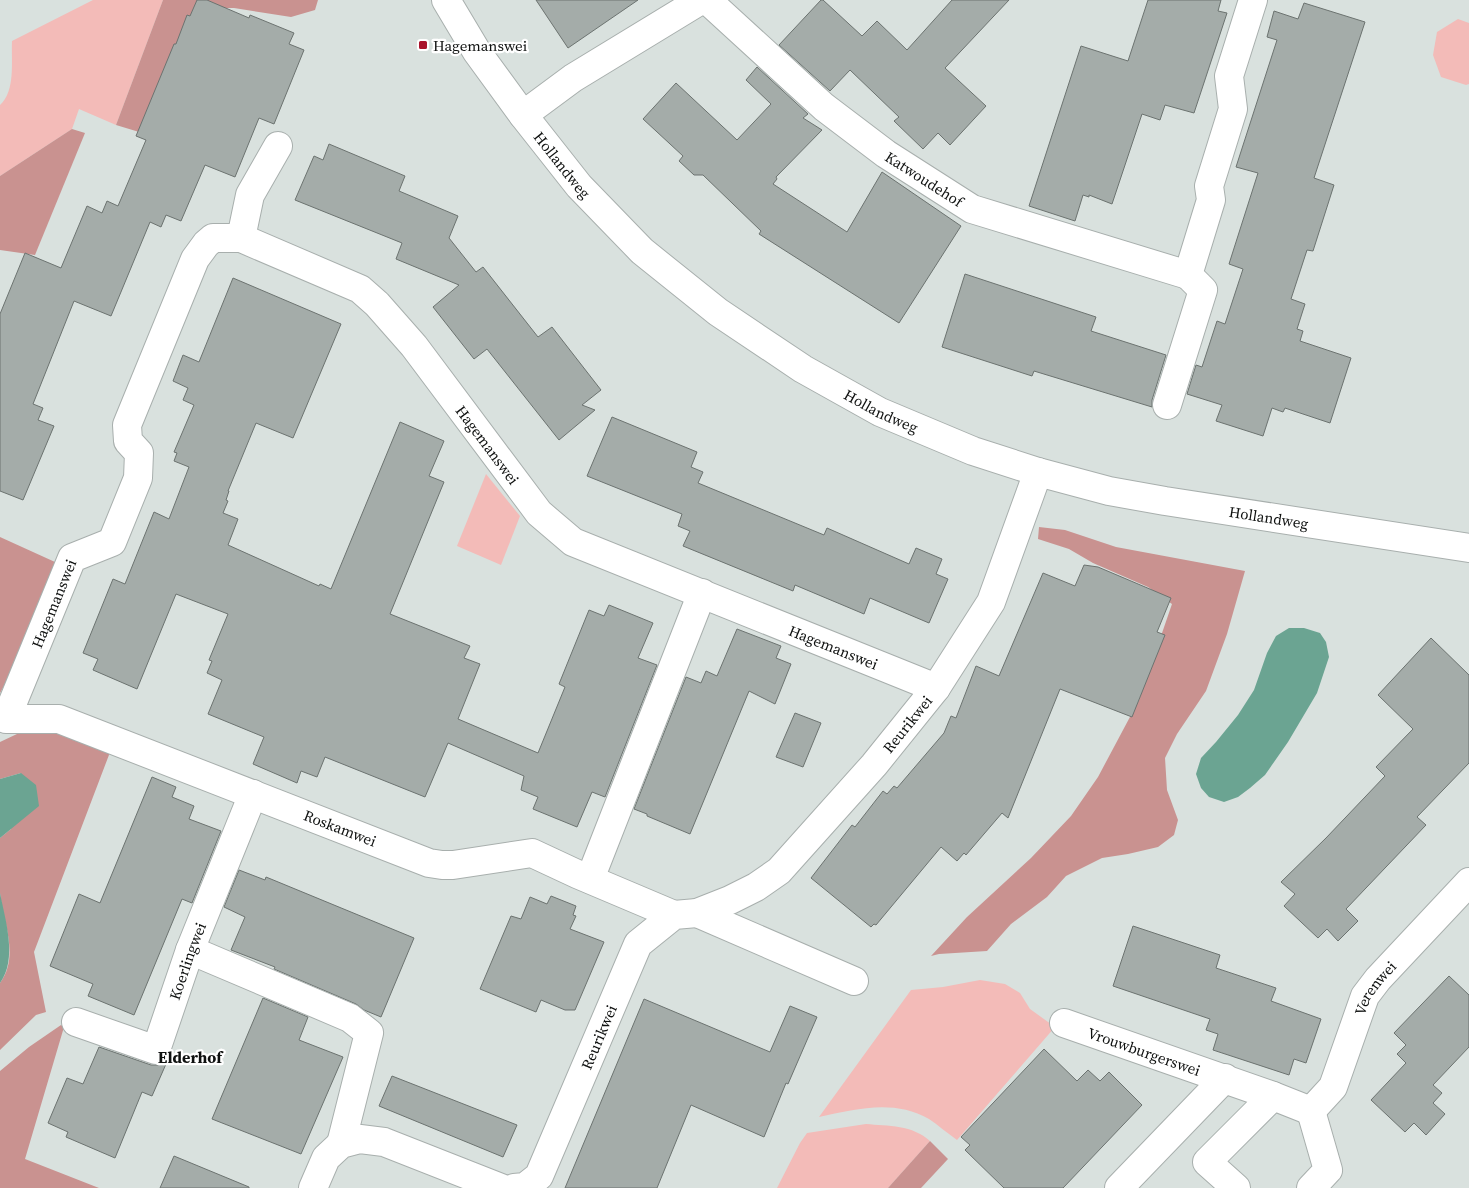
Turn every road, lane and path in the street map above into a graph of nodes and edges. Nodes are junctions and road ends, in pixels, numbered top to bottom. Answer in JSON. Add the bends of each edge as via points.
{"nodes":[{"id":1,"x":446,"y":0,"type":"edge"},
{"id":2,"x":701,"y":0,"type":"edge"},
{"id":3,"x":707,"y":0,"type":"edge"},
{"id":4,"x":1253,"y":0,"type":"edge"},
{"id":5,"x":523,"y":115,"type":"junction"},
{"id":6,"x":278,"y":146,"type":"dead end"},
{"id":7,"x":241,"y":238,"type":"junction"},
{"id":8,"x":1188,"y":275,"type":"junction"},
{"id":9,"x":1167,"y":405,"type":"dead end"},
{"id":10,"x":1038,"y":472,"type":"junction"},
{"id":11,"x":1469,"y":548,"type":"edge"},
{"id":12,"x":702,"y":593,"type":"junction"},
{"id":13,"x":936,"y":688,"type":"junction"},
{"id":14,"x":6,"y":720,"type":"joint"},
{"id":15,"x":253,"y":794,"type":"junction"},
{"id":16,"x":590,"y":879,"type":"junction"},
{"id":17,"x":1469,"y":882,"type":"edge"},
{"id":18,"x":686,"y":914,"type":"junction"},
{"id":19,"x":190,"y":950,"type":"junction"},
{"id":20,"x":854,"y":981,"type":"dead end"},
{"id":21,"x":76,"y":1022,"type":"dead end"},
{"id":22,"x":1064,"y":1023,"type":"dead end"},
{"id":23,"x":1225,"y":1078,"type":"junction"},
{"id":24,"x":1273,"y":1096,"type":"junction"},
{"id":25,"x":1310,"y":1111,"type":"junction"},
{"id":26,"x":341,"y":1144,"type":"junction"},
{"id":27,"x":313,"y":1188,"type":"edge"},
{"id":28,"x":501,"y":1188,"type":"edge"},
{"id":29,"x":514,"y":1188,"type":"edge"},
{"id":30,"x":525,"y":1188,"type":"edge"},
{"id":31,"x":1119,"y":1188,"type":"edge"},
{"id":32,"x":1236,"y":1188,"type":"edge"},
{"id":33,"x":1311,"y":1188,"type":"edge"}],
"edges":[{"from":1,"to":5,"type":"street","name":"Hollandweg","via":[[477,52]]},
{"from":2,"to":5,"type":"street","via":[[574,78]]},
{"from":3,"to":8,"type":"street","name":"Katwoudehof","via":[[824,107],[886,154],[972,209]]},
{"from":4,"to":8,"type":"street","via":[[1229,76],[1233,109],[1209,186],[1211,200]]},
{"from":5,"to":10,"type":"street","name":"Hollandweg","via":[[578,186],[642,251],[718,312],[803,369],[880,412],[973,451]]},
{"from":6,"to":7,"type":"street","via":[[250,195]]},
{"from":7,"to":12,"type":"street","name":"Hagemanswei","via":[[360,289],[377,304],[414,346],[539,513],[573,542]]},
{"from":7,"to":14,"type":"street","name":"Hagemanswei","via":[[213,238],[195,259],[127,425],[128,441],[139,452],[138,478],[112,542],[72,558]]},
{"from":8,"to":9,"type":"street","via":[[1203,290]]},
{"from":10,"to":11,"type":"street","name":"Hollandweg","via":[[1109,491],[1165,501]]},
{"from":10,"to":13,"type":"street","name":"Reurikwei","via":[[991,602]]},
{"from":12,"to":13,"type":"street","name":"Hagemanswei"},
{"from":12,"to":16,"type":"street"},
{"from":13,"to":18,"type":"street","name":"Reurikwei","via":[[874,765],[779,871],[730,900]]},
{"from":14,"to":15,"type":"street","name":"Roskamwei","via":[[59,719]]},
{"from":15,"to":16,"type":"street","name":"Roskamwei","via":[[429,863],[453,865],[532,853]]},
{"from":15,"to":19,"type":"street","name":"Koerlingwei"},
{"from":16,"to":18,"type":"street","name":"Roskamwei"},
{"from":17,"to":25,"type":"street","name":"Verenwei","via":[[1365,996],[1333,1087]]},
{"from":18,"to":20,"type":"street"},
{"from":18,"to":30,"type":"street","name":"Reurikwei","via":[[638,944],[539,1176]]},
{"from":19,"to":21,"type":"street","name":"Koerlingwei","via":[[156,1050]]},
{"from":19,"to":26,"type":"street","via":[[350,1018],[369,1033]]},
{"from":22,"to":23,"type":"street","name":"Vrouwburgerswei"},
{"from":23,"to":24,"type":"street","name":"Vrouwburgerswei"},
{"from":23,"to":31,"type":"street","name":"Vrouwburgerswei"},
{"from":24,"to":25,"type":"street"},
{"from":24,"to":32,"type":"street","via":[[1207,1162]]},
{"from":25,"to":33,"type":"street","via":[[1328,1170]]},
{"from":26,"to":27,"type":"street","via":[[326,1158]]},
{"from":26,"to":28,"type":"street","via":[[360,1139],[384,1142]]},
{"from":29,"to":30,"type":"street","name":"Reurikwei"}]}
